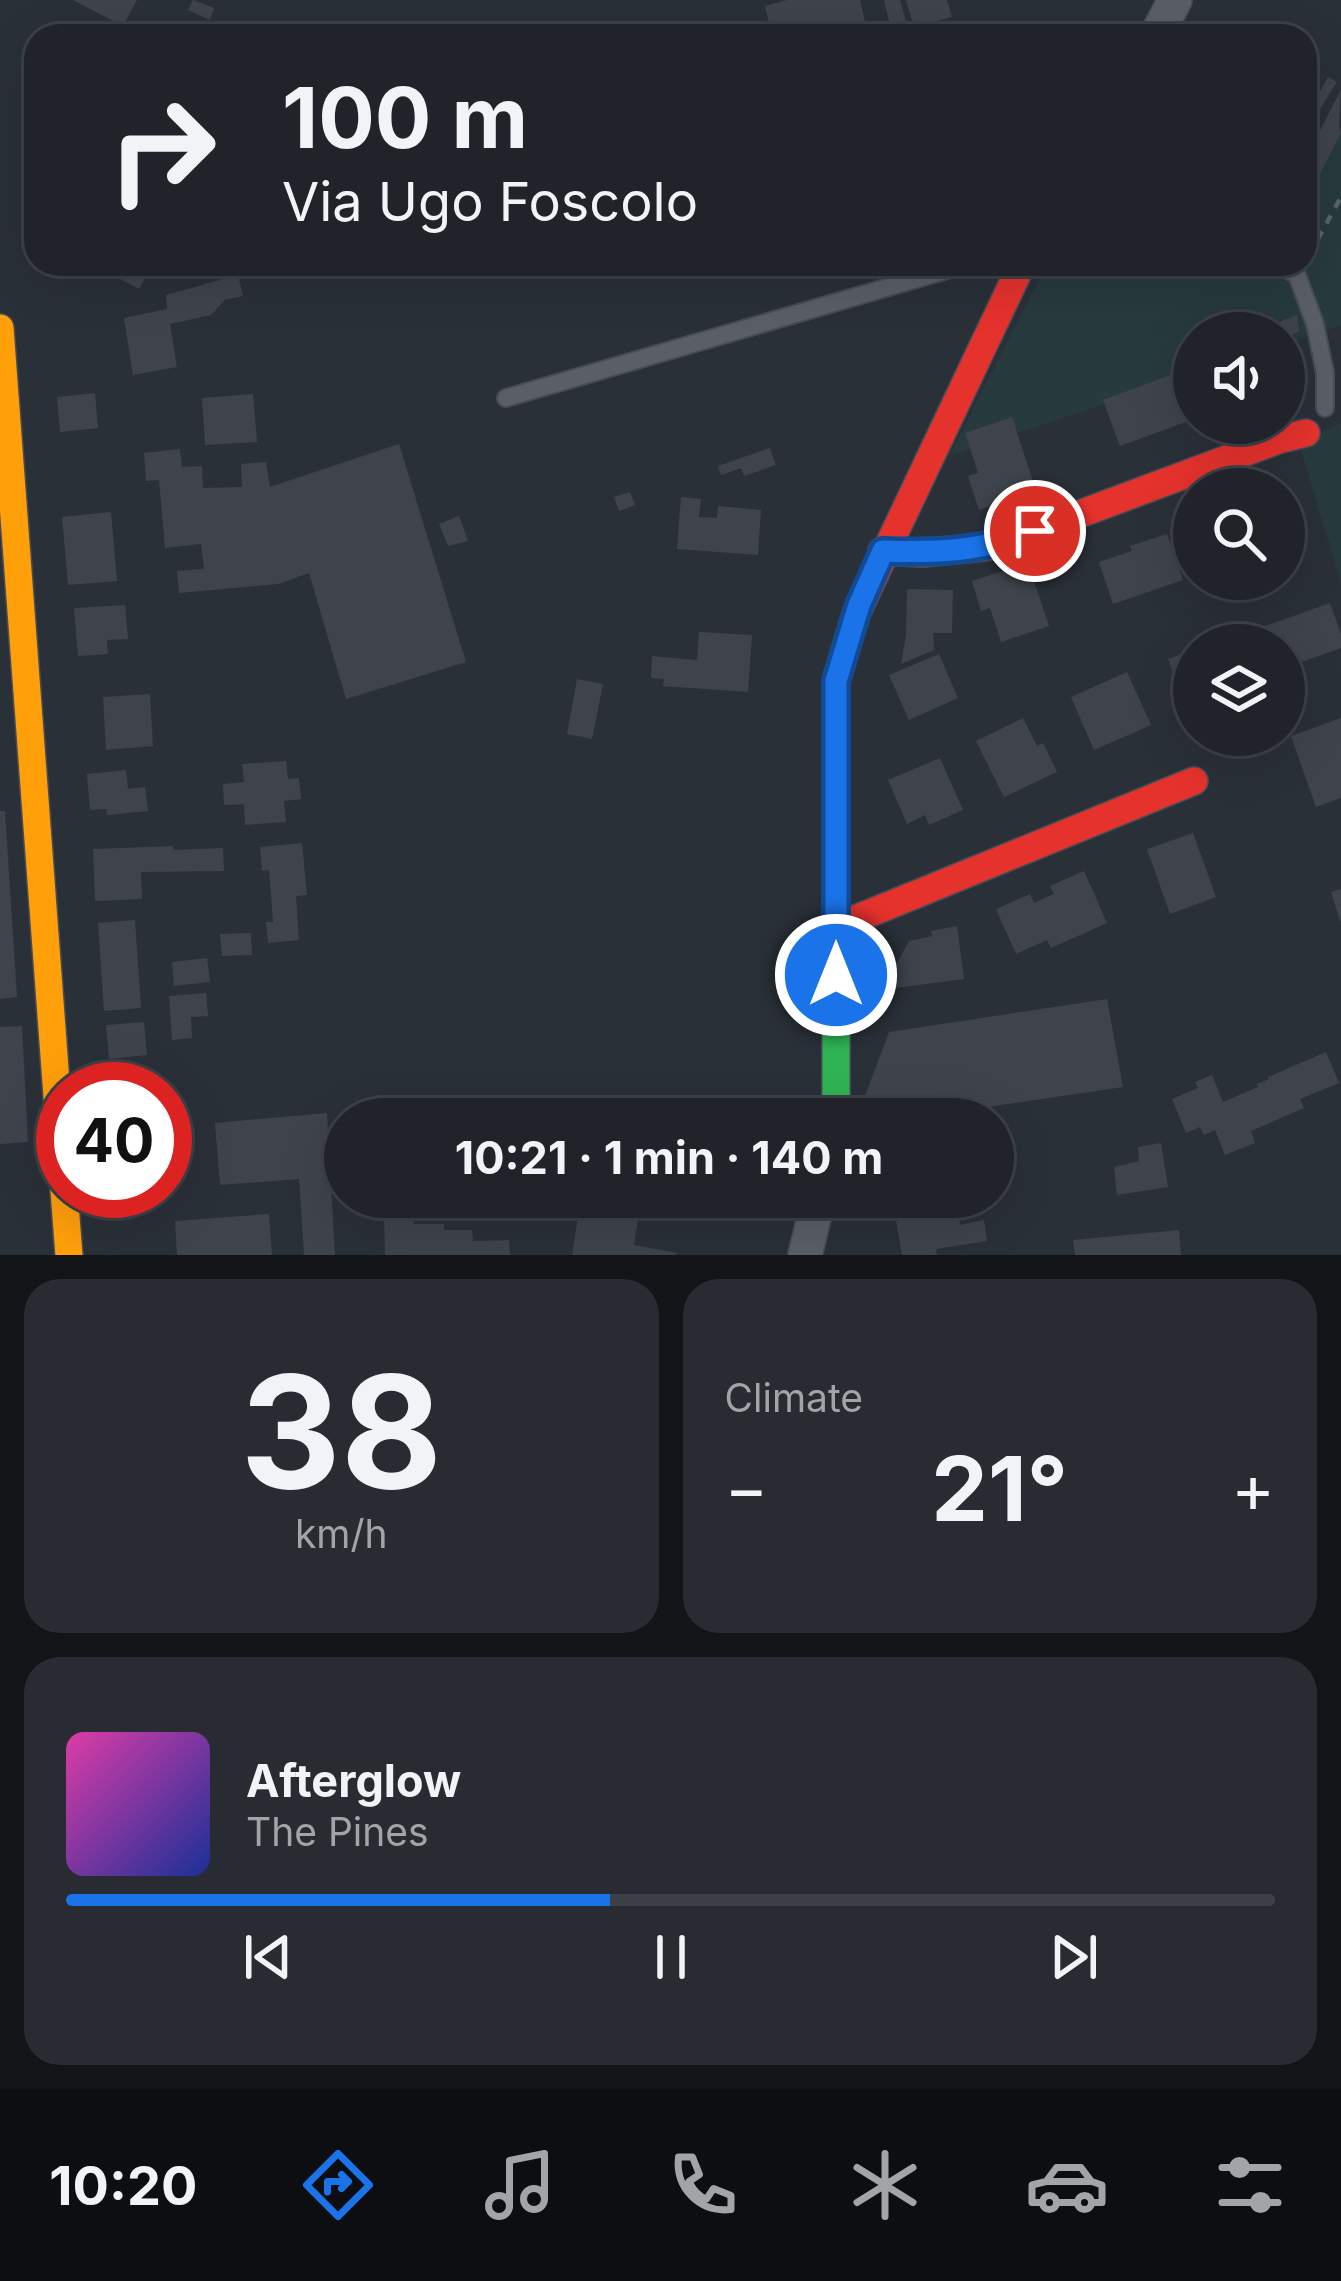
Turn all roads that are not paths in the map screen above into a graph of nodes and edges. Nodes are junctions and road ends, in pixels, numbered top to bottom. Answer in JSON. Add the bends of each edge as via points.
{"nodes":[{"id":1,"x":927,"y":276,"type":"edge"},
{"id":2,"x":1016,"y":276,"type":"edge"},
{"id":3,"x":1297,"y":276,"type":"edge"},
{"id":4,"x":0,"y":328,"type":"edge"},
{"id":5,"x":506,"y":398,"type":"dead end"},
{"id":6,"x":1325,"y":408,"type":"dead end"},
{"id":7,"x":1306,"y":433,"type":"dead end"},
{"id":8,"x":883,"y":551,"type":"junction"},
{"id":9,"x":1194,"y":781,"type":"dead end"},
{"id":10,"x":836,"y":927,"type":"junction"},
{"id":11,"x":54,"y":1062,"type":"edge"},
{"id":12,"x":836,"y":1098,"type":"edge"},
{"id":13,"x":66,"y":1218,"type":"edge"},
{"id":14,"x":814,"y":1218,"type":"edge"},
{"id":15,"x":69,"y":1255,"type":"edge"},
{"id":16,"x":806,"y":1255,"type":"edge"}],
"edges":[{"from":1,"to":5,"type":"lane"},
{"from":2,"to":8,"type":"street"},
{"from":3,"to":6,"type":"lane","via":[[1315,324]]},
{"from":4,"to":11,"type":"street"},
{"from":7,"to":8,"type":"street","via":[[994,546]]},
{"from":8,"to":10,"type":"street","via":[[836,681]]},
{"from":9,"to":10,"type":"street"},
{"from":10,"to":12,"type":"street"},
{"from":13,"to":15,"type":"street"},
{"from":14,"to":16,"type":"street"}]}
